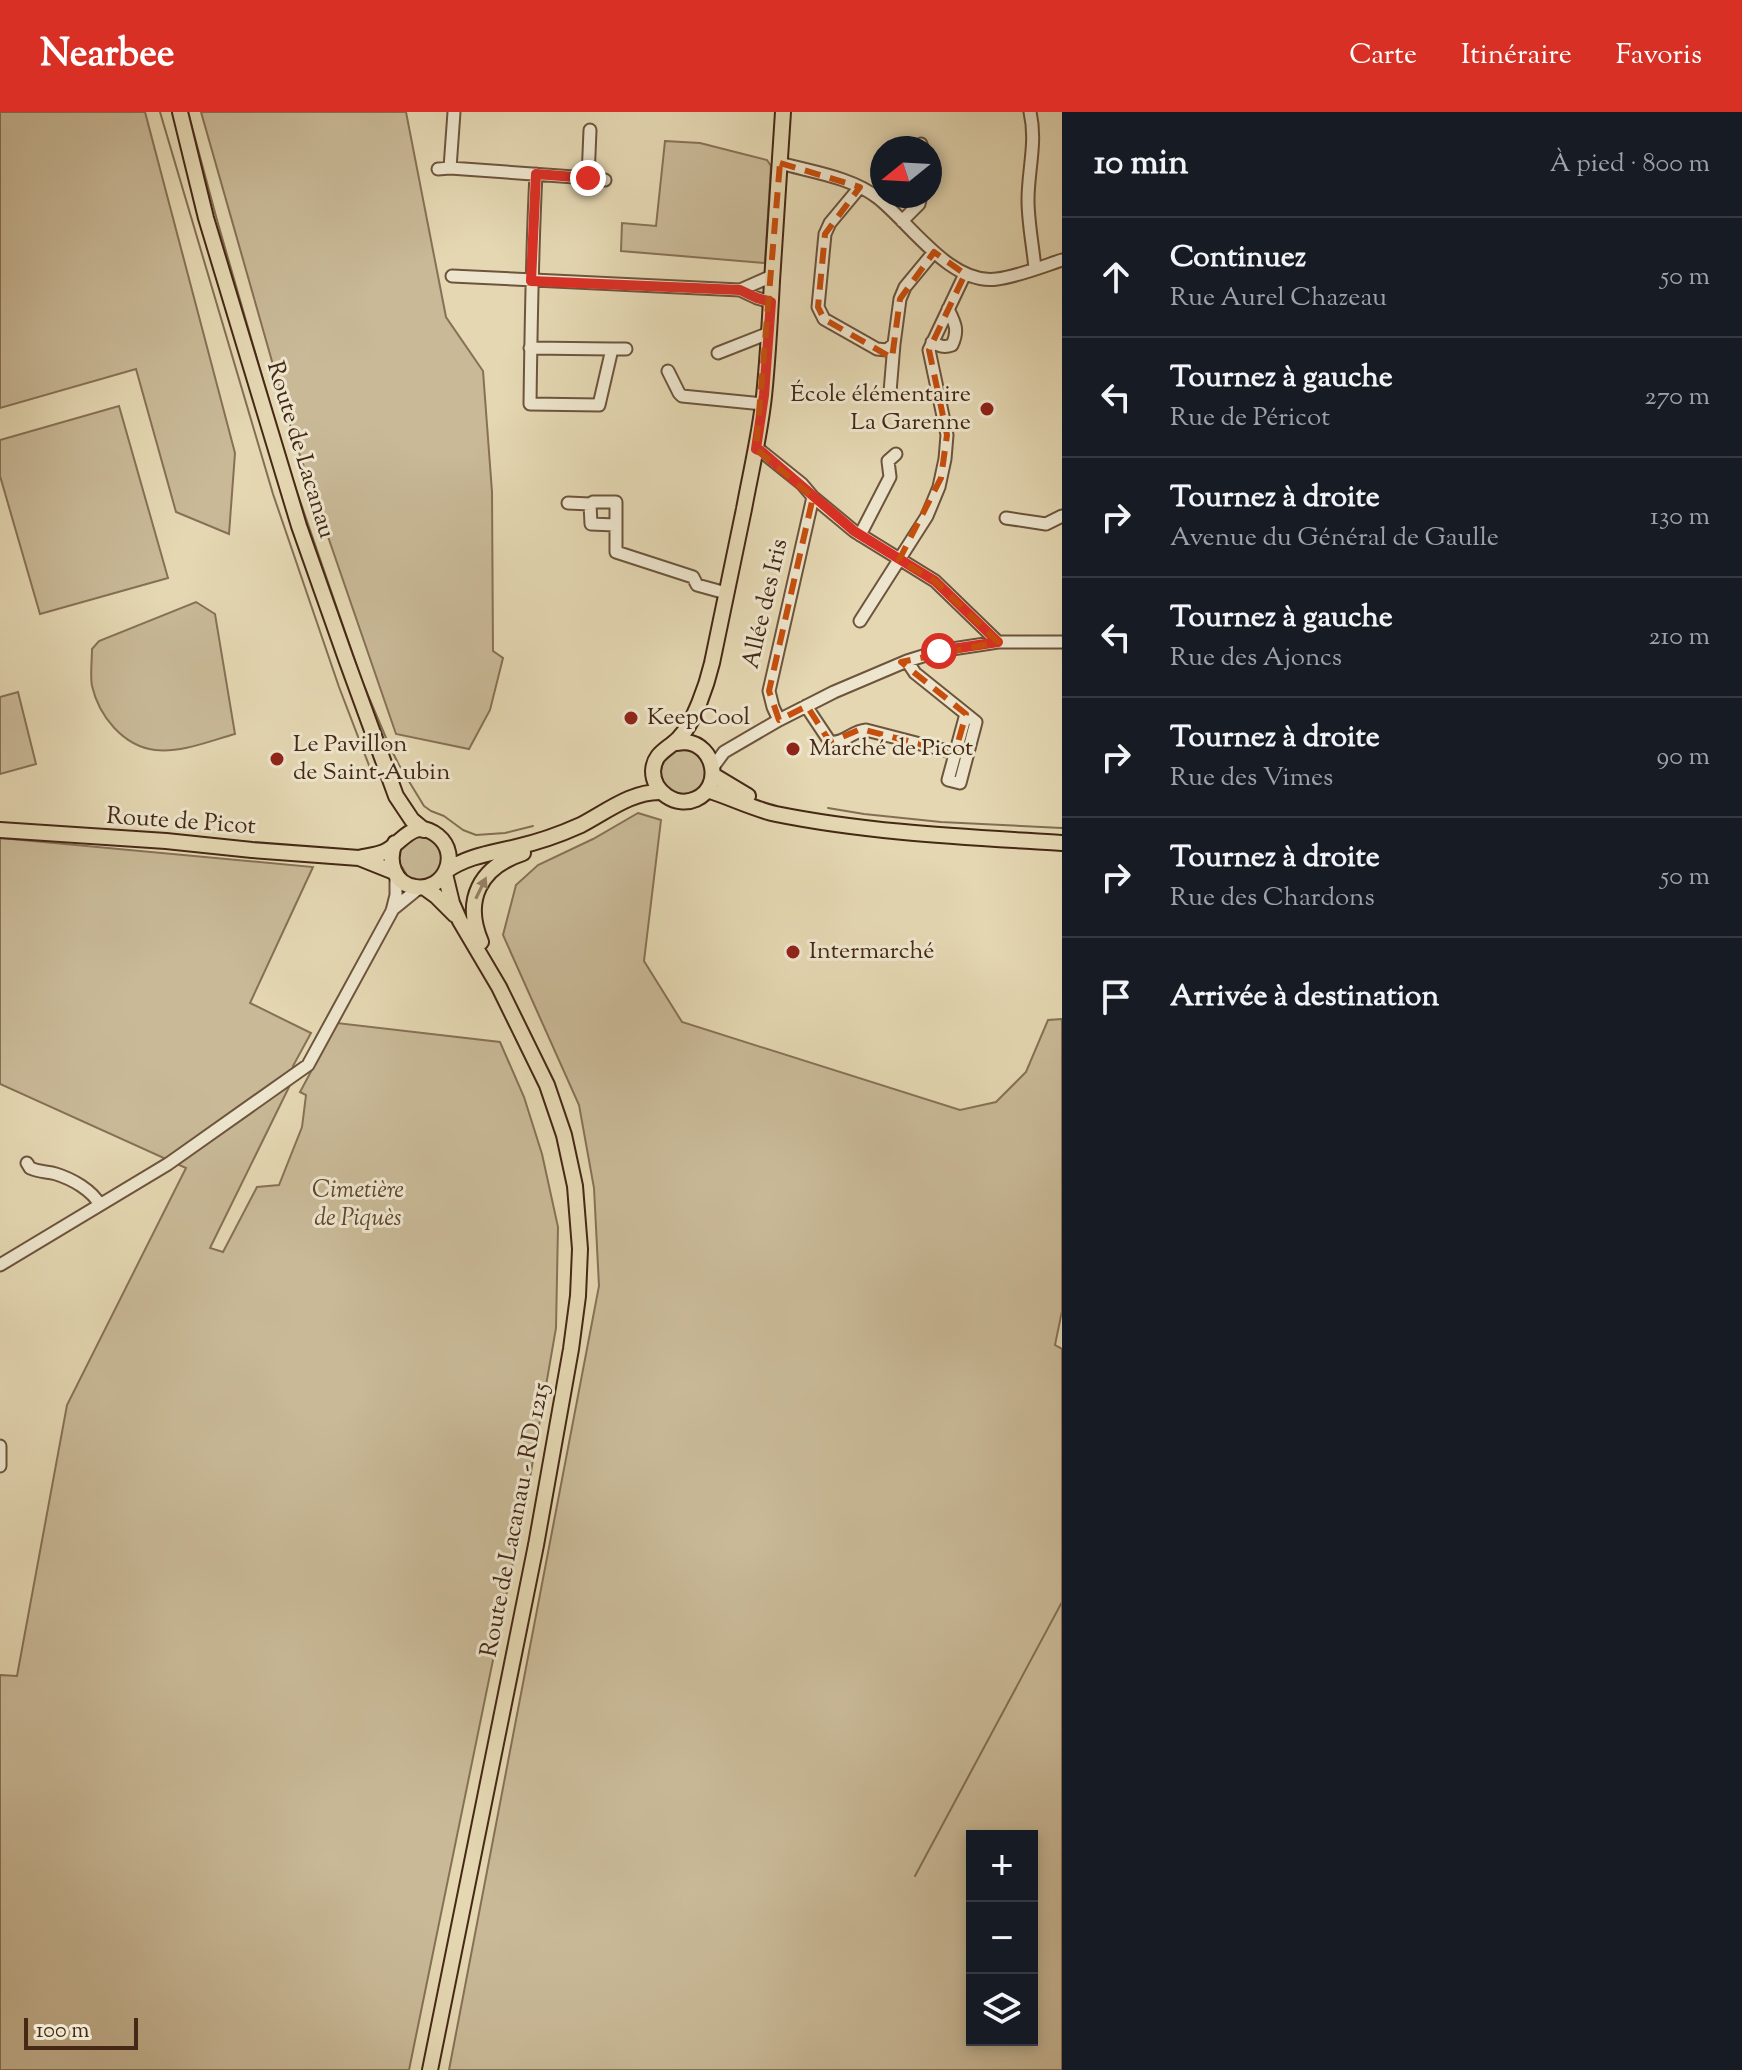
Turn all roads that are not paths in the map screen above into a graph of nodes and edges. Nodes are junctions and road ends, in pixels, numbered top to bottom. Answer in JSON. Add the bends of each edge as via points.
{"nodes":[{"id":1,"x":180,"y":112,"type":"edge"},
{"id":2,"x":454,"y":112,"type":"edge"},
{"id":3,"x":783,"y":112,"type":"edge"},
{"id":4,"x":1030,"y":112,"type":"edge"},
{"id":5,"x":590,"y":130,"type":"dead end"},
{"id":6,"x":780,"y":163,"type":"junction"},
{"id":7,"x":536,"y":174,"type":"junction"},
{"id":8,"x":588,"y":178,"type":"junction"},
{"id":9,"x":605,"y":180,"type":"dead end"},
{"id":10,"x":860,"y":187,"type":"junction"},
{"id":11,"x":915,"y":208,"type":"edge"},
{"id":12,"x":902,"y":221,"type":"junction"},
{"id":13,"x":934,"y":252,"type":"junction"},
{"id":14,"x":1062,"y":260,"type":"edge"},
{"id":15,"x":1035,"y":269,"type":"junction"},
{"id":16,"x":965,"y":274,"type":"junction"},
{"id":17,"x":452,"y":276,"type":"dead end"},
{"id":18,"x":772,"y":276,"type":"junction"},
{"id":19,"x":531,"y":281,"type":"junction"},
{"id":20,"x":740,"y":290,"type":"junction"},
{"id":21,"x":771,"y":302,"type":"junction"},
{"id":22,"x":948,"y":309,"type":"junction"},
{"id":23,"x":769,"y":333,"type":"junction"},
{"id":24,"x":932,"y":342,"type":"junction"},
{"id":25,"x":894,"y":344,"type":"junction"},
{"id":26,"x":530,"y":348,"type":"junction"},
{"id":27,"x":612,"y":349,"type":"junction"},
{"id":28,"x":626,"y":349,"type":"dead end"},
{"id":29,"x":718,"y":353,"type":"dead end"},
{"id":30,"x":668,"y":371,"type":"dead end"},
{"id":31,"x":890,"y":392,"type":"dead end"},
{"id":32,"x":763,"y":404,"type":"junction"},
{"id":33,"x":756,"y":449,"type":"junction"},
{"id":34,"x":896,"y":454,"type":"dead end"},
{"id":35,"x":813,"y":497,"type":"junction"},
{"id":36,"x":568,"y":503,"type":"dead end"},
{"id":37,"x":590,"y":504,"type":"junction"},
{"id":38,"x":1062,"y":516,"type":"edge"},
{"id":39,"x":1006,"y":518,"type":"dead end"},
{"id":40,"x":615,"y":525,"type":"junction"},
{"id":41,"x":860,"y":535,"type":"junction"},
{"id":42,"x":898,"y":559,"type":"junction"},
{"id":43,"x":726,"y":593,"type":"junction"},
{"id":44,"x":860,"y":621,"type":"dead end"},
{"id":45,"x":998,"y":642,"type":"junction"},
{"id":46,"x":1062,"y":642,"type":"edge"},
{"id":47,"x":907,"y":661,"type":"junction"},
{"id":48,"x":708,"y":678,"type":"junction"},
{"id":49,"x":806,"y":706,"type":"junction"},
{"id":50,"x":966,"y":714,"type":"junction"},
{"id":51,"x":779,"y":720,"type":"junction"},
{"id":52,"x":674,"y":743,"type":"junction"},
{"id":53,"x":703,"y":750,"type":"junction"},
{"id":54,"x":724,"y":752,"type":"junction"},
{"id":55,"x":955,"y":753,"type":"junction"},
{"id":56,"x":654,"y":768,"type":"junction"},
{"id":57,"x":713,"y":771,"type":"junction"},
{"id":58,"x":707,"y":790,"type":"junction"},
{"id":59,"x":661,"y":792,"type":"junction"},
{"id":60,"x":396,"y":796,"type":"junction"},
{"id":61,"x":605,"y":812,"type":"junction"},
{"id":62,"x":820,"y":821,"type":"junction"},
{"id":63,"x":580,"y":825,"type":"junction"},
{"id":64,"x":0,"y":830,"type":"edge"},
{"id":65,"x":424,"y":830,"type":"junction"},
{"id":66,"x":398,"y":840,"type":"junction"},
{"id":67,"x":444,"y":842,"type":"junction"},
{"id":68,"x":1062,"y":843,"type":"edge"},
{"id":69,"x":485,"y":854,"type":"junction"},
{"id":70,"x":359,"y":858,"type":"junction"},
{"id":71,"x":446,"y":873,"type":"junction"},
{"id":72,"x":395,"y":874,"type":"junction"},
{"id":73,"x":422,"y":888,"type":"junction"},
{"id":74,"x":392,"y":911,"type":"junction"},
{"id":75,"x":460,"y":921,"type":"junction"},
{"id":76,"x":499,"y":987,"type":"junction"},
{"id":77,"x":27,"y":1163,"type":"dead end"},
{"id":78,"x":100,"y":1205,"type":"junction"},
{"id":79,"x":0,"y":1265,"type":"edge"},
{"id":80,"x":0,"y":1446,"type":"edge"},
{"id":81,"x":0,"y":1466,"type":"edge"},
{"id":82,"x":430,"y":2070,"type":"edge"}],
"edges":[{"from":1,"to":60,"type":"main road","name":"Route de Lacanau","via":[[206,218],[299,526]]},
{"from":2,"to":7,"type":"street","via":[[444,169]]},
{"from":3,"to":6,"type":"main road"},
{"from":4,"to":15,"type":"street","via":[[1028,199]]},
{"from":5,"to":8,"type":"street"},
{"from":6,"to":10,"type":"street"},
{"from":6,"to":18,"type":"main road"},
{"from":7,"to":8,"type":"street"},
{"from":7,"to":19,"type":"street"},
{"from":8,"to":9,"type":"street"},
{"from":10,"to":12,"type":"street"},
{"from":10,"to":25,"type":"street","via":[[825,234],[818,307],[824,319],[877,349]]},
{"from":11,"to":12,"type":"street"},
{"from":12,"to":13,"type":"street"},
{"from":13,"to":16,"type":"street"},
{"from":13,"to":25,"type":"street","via":[[905,287]]},
{"from":14,"to":15,"type":"street"},
{"from":15,"to":16,"type":"street","via":[[993,280]]},
{"from":16,"to":22,"type":"street"},
{"from":17,"to":19,"type":"street"},
{"from":18,"to":20,"type":"street"},
{"from":18,"to":21,"type":"main road"},
{"from":19,"to":20,"type":"street"},
{"from":19,"to":26,"type":"street"},
{"from":20,"to":21,"type":"street"},
{"from":21,"to":23,"type":"main road"},
{"from":22,"to":24,"type":"street"},
{"from":22,"to":24,"type":"street","via":[[957,326],[952,345]]},
{"from":23,"to":29,"type":"street"},
{"from":23,"to":32,"type":"main road"},
{"from":24,"to":42,"type":"street","via":[[929,350],[947,435],[945,459],[927,516]]},
{"from":25,"to":31,"type":"street"},
{"from":26,"to":27,"type":"street"},
{"from":26,"to":27,"type":"street","via":[[525,405],[599,405]]},
{"from":27,"to":28,"type":"street"},
{"from":30,"to":32,"type":"street","via":[[682,396]]},
{"from":32,"to":33,"type":"main road"},
{"from":33,"to":35,"type":"street"},
{"from":33,"to":43,"type":"main road"},
{"from":34,"to":41,"type":"street","via":[[888,461],[890,477]]},
{"from":35,"to":41,"type":"street"},
{"from":35,"to":51,"type":"street","name":"Allée des Iris","via":[[769,691]]},
{"from":36,"to":37,"type":"street"},
{"from":37,"to":40,"type":"street","via":[[591,524]]},
{"from":37,"to":40,"type":"street","via":[[616,502]]},
{"from":38,"to":39,"type":"street","via":[[1046,524]]},
{"from":40,"to":43,"type":"street","via":[[616,552]]},
{"from":41,"to":42,"type":"street"},
{"from":42,"to":44,"type":"street"},
{"from":42,"to":45,"type":"street","via":[[935,581]]},
{"from":43,"to":48,"type":"main road"},
{"from":45,"to":46,"type":"street"},
{"from":45,"to":47,"type":"street"},
{"from":47,"to":49,"type":"street"},
{"from":47,"to":50,"type":"street"},
{"from":48,"to":52,"type":"main road","via":[[685,731]]},
{"from":48,"to":53,"type":"main road","via":[[699,722]]},
{"from":49,"to":51,"type":"street"},
{"from":49,"to":55,"type":"street","via":[[830,742],[866,730]]},
{"from":50,"to":55,"type":"street"},
{"from":50,"to":55,"type":"street","via":[[976,722],[960,783],[948,780]]},
{"from":51,"to":54,"type":"street"},
{"from":52,"to":53,"type":"main road"},
{"from":52,"to":56,"type":"main road","via":[[657,756]]},
{"from":53,"to":54,"type":"street"},
{"from":53,"to":57,"type":"main road"},
{"from":54,"to":57,"type":"street"},
{"from":56,"to":59,"type":"main road"},
{"from":56,"to":61,"type":"main road"},
{"from":57,"to":58,"type":"main road"},
{"from":57,"to":62,"type":"main road","via":[[764,804]]},
{"from":58,"to":59,"type":"main road","via":[[683,802]]},
{"from":58,"to":62,"type":"main road","via":[[762,810]]},
{"from":59,"to":61,"type":"main road","via":[[645,792]]},
{"from":60,"to":65,"type":"main road"},
{"from":60,"to":66,"type":"main road"},
{"from":61,"to":63,"type":"main road"},
{"from":62,"to":68,"type":"main road","via":[[915,834]]},
{"from":63,"to":69,"type":"main road","via":[[545,840]]},
{"from":76,"to":63,"type":"main road","one_way":true,"via":[[474,924],[476,893],[505,860],[547,846]]},
{"from":64,"to":70,"type":"main road","name":"Route de Picot"},
{"from":65,"to":66,"type":"main road"},
{"from":65,"to":67,"type":"main road"},
{"from":66,"to":70,"type":"main road","name":"Route de Picot","via":[[383,852]]},
{"from":66,"to":72,"type":"main road","via":[[391,857]]},
{"from":67,"to":69,"type":"main road"},
{"from":67,"to":71,"type":"main road","via":[[449,856]]},
{"from":69,"to":71,"type":"main road"},
{"from":70,"to":72,"type":"main road","name":"Route de Picot"},
{"from":71,"to":73,"type":"main road"},
{"from":71,"to":75,"type":"main road"},
{"from":72,"to":73,"type":"main road","via":[[407,885]]},
{"from":72,"to":74,"type":"street"},
{"from":73,"to":74,"type":"street"},
{"from":73,"to":75,"type":"main road"},
{"from":74,"to":78,"type":"street","via":[[308,1065]]},
{"from":75,"to":76,"type":"main road"},
{"from":76,"to":82,"type":"main road","name":"Route de Lacanau - RD 1215","via":[[547,1085],[564,1135],[575,1186],[578,1296],[536,1545]]},
{"from":77,"to":78,"type":"street","via":[[91,1192]]},
{"from":78,"to":79,"type":"street"},
{"from":80,"to":81,"type":"street"}]}
